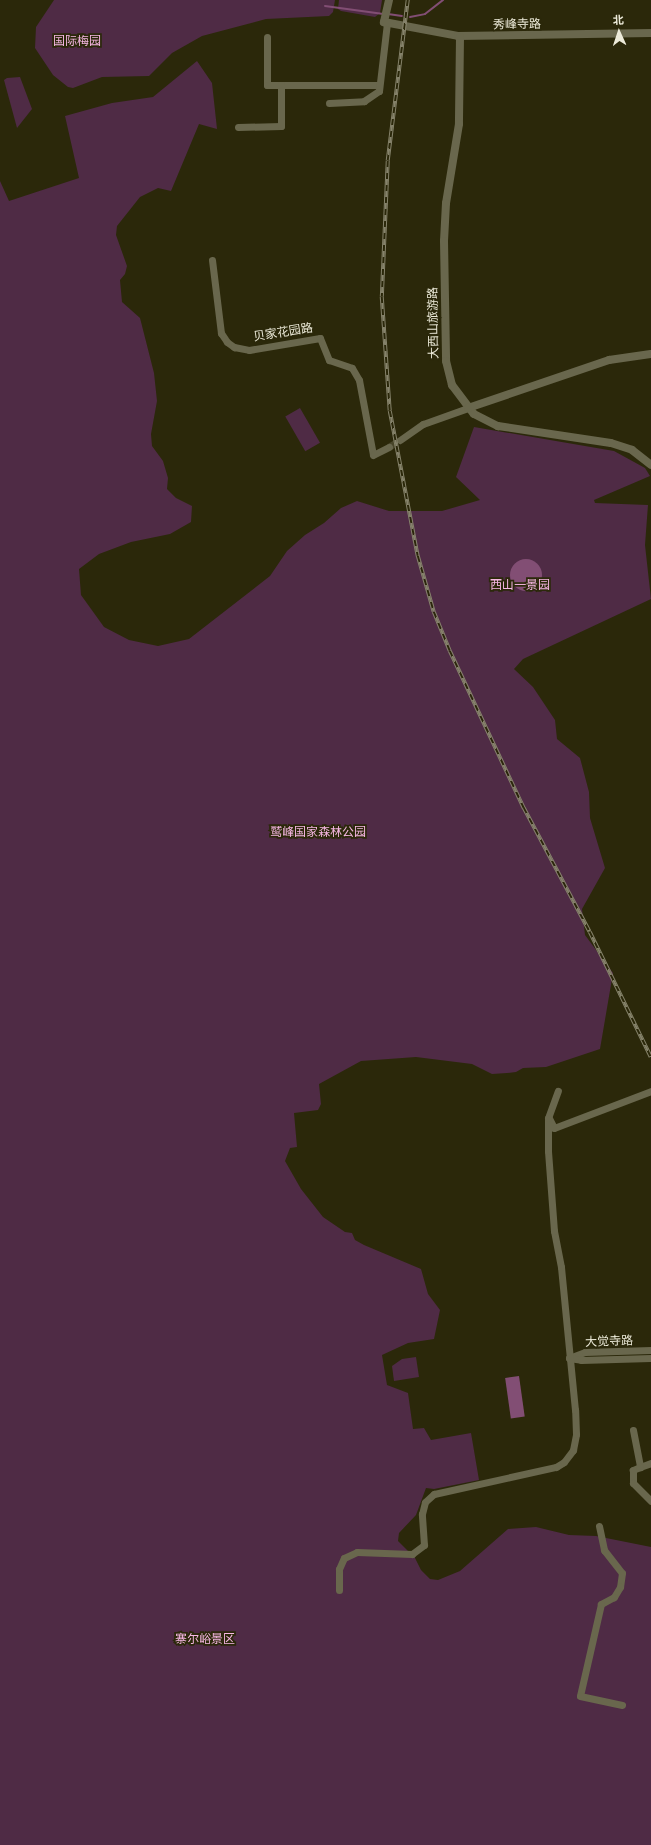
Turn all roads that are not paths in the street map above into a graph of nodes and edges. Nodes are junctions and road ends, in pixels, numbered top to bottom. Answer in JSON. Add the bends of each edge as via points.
{"nodes":[{"id":1,"x":388,"y":4,"type":"edge"},
{"id":2,"x":386,"y":21,"type":"junction"},
{"id":3,"x":651,"y":33,"type":"edge"},
{"id":4,"x":267,"y":37,"type":"dead end"},
{"id":5,"x":460,"y":37,"type":"junction"},
{"id":6,"x":281,"y":85,"type":"junction"},
{"id":7,"x":380,"y":85,"type":"junction"},
{"id":8,"x":329,"y":103,"type":"dead end"},
{"id":9,"x":238,"y":127,"type":"dead end"},
{"id":10,"x":212,"y":260,"type":"dead end"},
{"id":11,"x":651,"y":354,"type":"edge"},
{"id":12,"x":468,"y":408,"type":"junction"},
{"id":13,"x":400,"y":440,"type":"tunnel mouth"},
{"id":14,"x":389,"y":447,"type":"tunnel mouth"},
{"id":15,"x":651,"y":465,"type":"edge"},
{"id":16,"x":558,"y":1091,"type":"dead end"},
{"id":17,"x":650,"y":1093,"type":"edge"},
{"id":18,"x":548,"y":1118,"type":"junction"},
{"id":19,"x":651,"y":1350,"type":"edge"},
{"id":20,"x":569,"y":1358,"type":"junction"},
{"id":21,"x":651,"y":1358,"type":"edge"},
{"id":22,"x":633,"y":1430,"type":"dead end"},
{"id":23,"x":651,"y":1463,"type":"edge"},
{"id":24,"x":640,"y":1466,"type":"junction"},
{"id":25,"x":651,"y":1501,"type":"edge"},
{"id":26,"x":599,"y":1526,"type":"dead end"},
{"id":27,"x":339,"y":1590,"type":"dead end"},
{"id":28,"x":622,"y":1705,"type":"dead end"}],
"edges":[{"from":1,"to":2,"type":"street"},
{"from":2,"to":5,"type":"street","name":"秀峰寺路"},
{"from":2,"to":7,"type":"street"},
{"from":3,"to":5,"type":"street","name":"秀峰寺路"},
{"from":4,"to":6,"type":"street","via":[[267,85]]},
{"from":5,"to":12,"type":"street","name":"大西山旅游路","via":[[459,124],[446,202],[444,241],[445,350],[449,376]]},
{"from":6,"to":7,"type":"street"},
{"from":6,"to":9,"type":"street","via":[[281,126]]},
{"from":7,"to":8,"type":"street","via":[[379,91],[364,101]]},
{"from":10,"to":14,"type":"street","name":"贝家花园路","via":[[221,333],[227,342],[249,350],[320,338],[329,360],[352,368],[359,380],[372,455]]},
{"from":11,"to":12,"type":"street","via":[[608,360]]},
{"from":12,"to":13,"type":"street","via":[[419,426]]},
{"from":12,"to":15,"type":"street","name":"大西山旅游路","via":[[474,414],[498,426],[611,443],[632,450]]},
{"from":16,"to":18,"type":"street"},
{"from":17,"to":18,"type":"street","via":[[554,1128]]},
{"from":18,"to":20,"type":"street","via":[[554,1231]]},
{"from":19,"to":20,"type":"street","name":"大觉寺路","via":[[585,1352]]},
{"from":20,"to":21,"type":"street","name":"大觉寺路"},
{"from":20,"to":27,"type":"street","via":[[576,1434],[573,1450],[564,1462],[556,1467],[434,1494],[425,1502],[422,1514],[424,1545],[412,1554],[357,1552],[344,1558],[340,1569]]},
{"from":22,"to":24,"type":"street"},
{"from":23,"to":24,"type":"street"},
{"from":24,"to":25,"type":"street","via":[[633,1470],[634,1483]]},
{"from":26,"to":28,"type":"street","via":[[604,1550],[622,1573],[620,1587],[614,1597],[601,1604],[580,1696]]}]}
